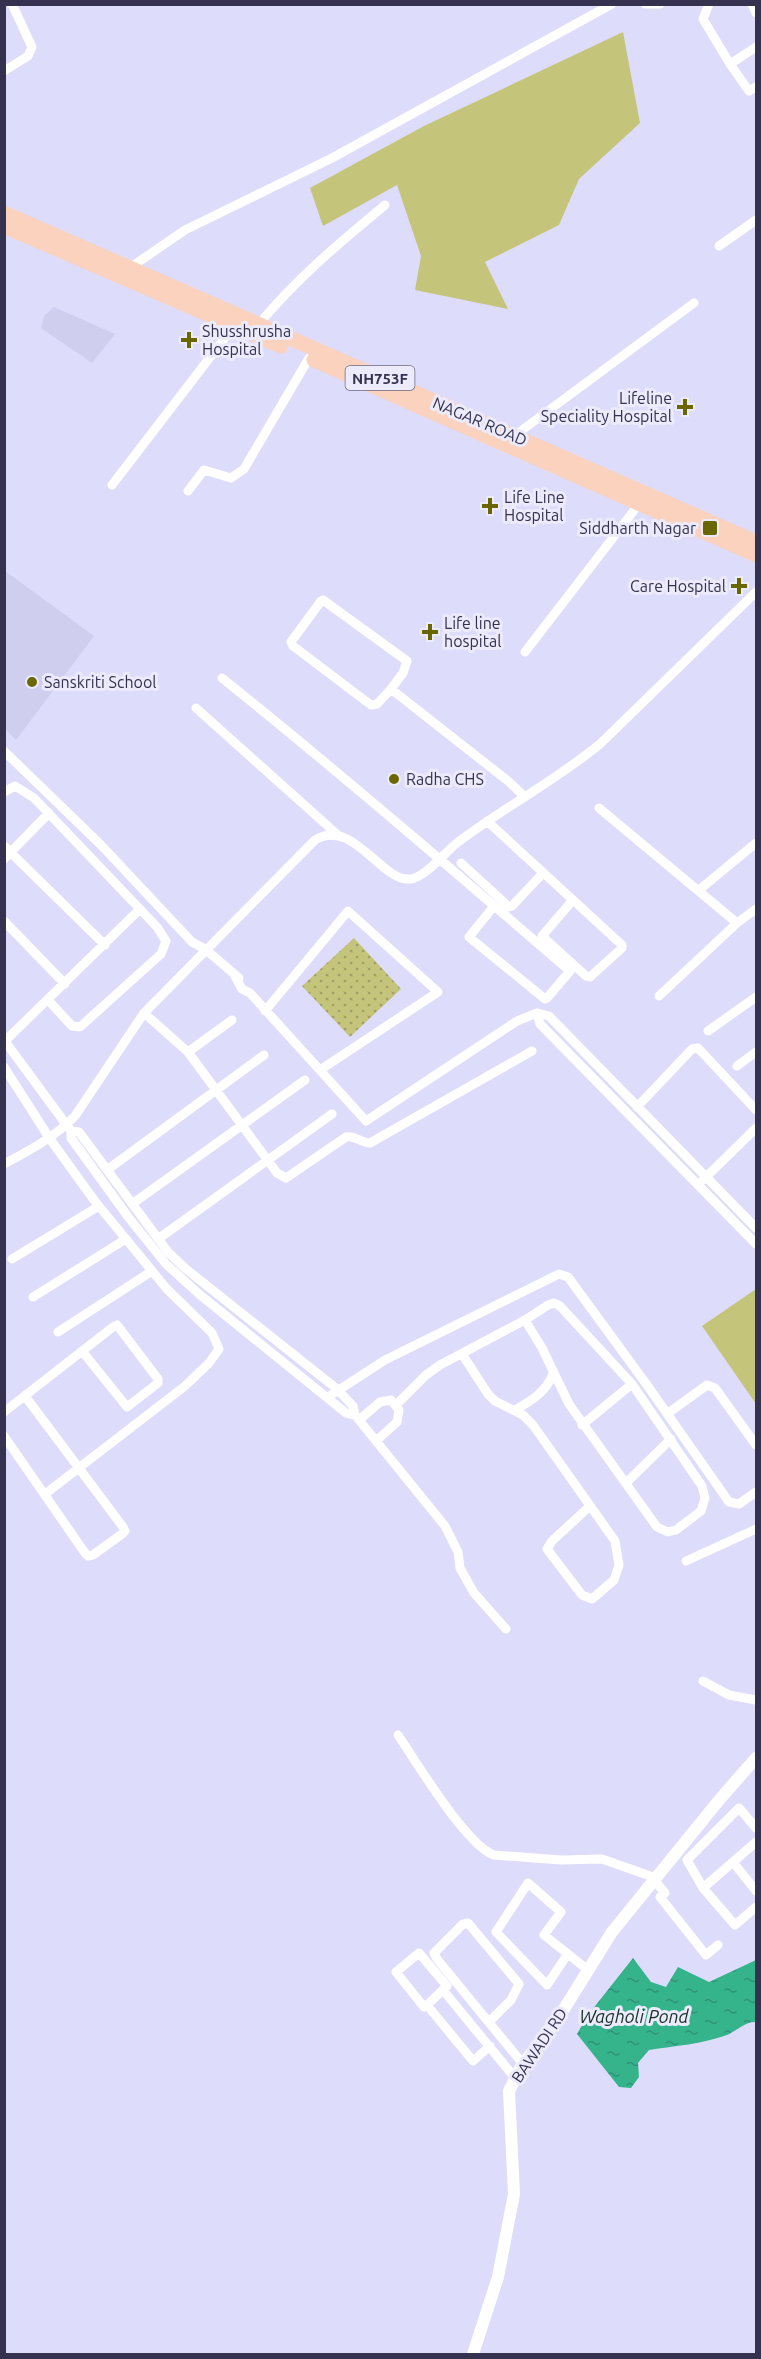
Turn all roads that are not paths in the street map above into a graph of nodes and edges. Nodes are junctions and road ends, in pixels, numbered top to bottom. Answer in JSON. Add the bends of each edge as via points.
{"nodes":[{"id":1,"x":612,"y":4,"type":"edge"},
{"id":2,"x":645,"y":4,"type":"edge"},
{"id":3,"x":660,"y":4,"type":"edge"},
{"id":4,"x":709,"y":4,"type":"edge"},
{"id":5,"x":752,"y":4,"type":"edge"},
{"id":6,"x":12,"y":7,"type":"edge"},
{"id":7,"x":756,"y":13,"type":"edge"},
{"id":8,"x":756,"y":47,"type":"edge"},
{"id":9,"x":730,"y":64,"type":"junction"},
{"id":10,"x":4,"y":71,"type":"edge"},
{"id":11,"x":756,"y":87,"type":"edge"},
{"id":12,"x":385,"y":205,"type":"dead end"},
{"id":13,"x":4,"y":213,"type":"edge"},
{"id":14,"x":756,"y":220,"type":"edge"},
{"id":15,"x":4,"y":226,"type":"edge"},
{"id":16,"x":719,"y":246,"type":"dead end"},
{"id":17,"x":131,"y":267,"type":"junction"},
{"id":18,"x":694,"y":303,"type":"dead end"},
{"id":19,"x":258,"y":325,"type":"junction"},
{"id":20,"x":234,"y":326,"type":"junction"},
{"id":21,"x":309,"y":358,"type":"junction"},
{"id":22,"x":514,"y":436,"type":"junction"},
{"id":23,"x":112,"y":485,"type":"dead end"},
{"id":24,"x":188,"y":491,"type":"dead end"},
{"id":25,"x":639,"y":504,"type":"junction"},
{"id":26,"x":662,"y":507,"type":"junction"},
{"id":27,"x":756,"y":542,"type":"edge"},
{"id":28,"x":756,"y":555,"type":"edge"},
{"id":29,"x":756,"y":592,"type":"edge"},
{"id":30,"x":525,"y":652,"type":"dead end"},
{"id":31,"x":222,"y":678,"type":"dead end"},
{"id":32,"x":391,"y":689,"type":"junction"},
{"id":33,"x":196,"y":708,"type":"dead end"},
{"id":34,"x":4,"y":751,"type":"edge"},
{"id":35,"x":4,"y":792,"type":"edge"},
{"id":36,"x":525,"y":797,"type":"junction"},
{"id":37,"x":600,"y":808,"type":"dead end"},
{"id":38,"x":49,"y":813,"type":"junction"},
{"id":39,"x":487,"y":821,"type":"junction"},
{"id":40,"x":339,"y":836,"type":"junction"},
{"id":41,"x":756,"y":843,"type":"edge"},
{"id":42,"x":7,"y":852,"type":"edge"},
{"id":43,"x":438,"y":859,"type":"junction"},
{"id":44,"x":462,"y":863,"type":"dead end"},
{"id":45,"x":543,"y":873,"type":"junction"},
{"id":46,"x":699,"y":890,"type":"junction"},
{"id":47,"x":573,"y":900,"type":"junction"},
{"id":48,"x":494,"y":906,"type":"junction"},
{"id":49,"x":140,"y":909,"type":"junction"},
{"id":50,"x":756,"y":909,"type":"edge"},
{"id":51,"x":4,"y":921,"type":"edge"},
{"id":52,"x":737,"y":923,"type":"junction"},
{"id":53,"x":105,"y":945,"type":"junction"},
{"id":54,"x":205,"y":949,"type":"junction"},
{"id":55,"x":65,"y":984,"type":"junction"},
{"id":56,"x":658,"y":996,"type":"dead end"},
{"id":57,"x":756,"y":997,"type":"edge"},
{"id":58,"x":48,"y":1000,"type":"junction"},
{"id":59,"x":265,"y":1011,"type":"junction"},
{"id":60,"x":144,"y":1012,"type":"junction"},
{"id":61,"x":537,"y":1013,"type":"junction"},
{"id":62,"x":232,"y":1020,"type":"dead end"},
{"id":63,"x":708,"y":1031,"type":"dead end"},
{"id":64,"x":568,"y":1035,"type":"junction"},
{"id":65,"x":5,"y":1040,"type":"edge"},
{"id":66,"x":560,"y":1043,"type":"junction"},
{"id":67,"x":188,"y":1052,"type":"junction"},
{"id":68,"x":531,"y":1052,"type":"dead end"},
{"id":69,"x":756,"y":1052,"type":"edge"},
{"id":70,"x":264,"y":1055,"type":"dead end"},
{"id":71,"x":737,"y":1066,"type":"dead end"},
{"id":72,"x":4,"y":1067,"type":"edge"},
{"id":73,"x":320,"y":1070,"type":"junction"},
{"id":74,"x":305,"y":1080,"type":"dead end"},
{"id":75,"x":216,"y":1090,"type":"junction"},
{"id":76,"x":630,"y":1105,"type":"junction"},
{"id":77,"x":756,"y":1110,"type":"edge"},
{"id":78,"x":332,"y":1114,"type":"dead end"},
{"id":79,"x":243,"y":1125,"type":"junction"},
{"id":80,"x":69,"y":1128,"type":"junction"},
{"id":81,"x":756,"y":1128,"type":"edge"},
{"id":82,"x":50,"y":1139,"type":"junction"},
{"id":83,"x":267,"y":1159,"type":"junction"},
{"id":84,"x":4,"y":1164,"type":"edge"},
{"id":85,"x":107,"y":1170,"type":"junction"},
{"id":86,"x":702,"y":1180,"type":"junction"},
{"id":87,"x":132,"y":1204,"type":"junction"},
{"id":88,"x":99,"y":1206,"type":"junction"},
{"id":89,"x":755,"y":1222,"type":"edge"},
{"id":90,"x":744,"y":1231,"type":"junction"},
{"id":91,"x":126,"y":1239,"type":"junction"},
{"id":92,"x":158,"y":1239,"type":"junction"},
{"id":93,"x":756,"y":1244,"type":"edge"},
{"id":94,"x":12,"y":1259,"type":"dead end"},
{"id":95,"x":152,"y":1271,"type":"junction"},
{"id":96,"x":33,"y":1297,"type":"dead end"},
{"id":97,"x":525,"y":1320,"type":"junction"},
{"id":98,"x":58,"y":1332,"type":"dead end"},
{"id":99,"x":82,"y":1351,"type":"junction"},
{"id":100,"x":462,"y":1354,"type":"junction"},
{"id":101,"x":553,"y":1374,"type":"junction"},
{"id":102,"x":632,"y":1384,"type":"junction"},
{"id":103,"x":336,"y":1389,"type":"junction"},
{"id":104,"x":25,"y":1396,"type":"junction"},
{"id":105,"x":328,"y":1397,"type":"junction"},
{"id":106,"x":134,"y":1402,"type":"junction"},
{"id":107,"x":396,"y":1405,"type":"junction"},
{"id":108,"x":515,"y":1410,"type":"junction"},
{"id":109,"x":4,"y":1412,"type":"edge"},
{"id":110,"x":668,"y":1414,"type":"junction"},
{"id":111,"x":144,"y":1416,"type":"junction"},
{"id":112,"x":357,"y":1417,"type":"junction"},
{"id":113,"x":582,"y":1425,"type":"junction"},
{"id":114,"x":4,"y":1436,"type":"edge"},
{"id":115,"x":671,"y":1439,"type":"junction"},
{"id":116,"x":376,"y":1441,"type":"junction"},
{"id":117,"x":756,"y":1446,"type":"edge"},
{"id":118,"x":77,"y":1468,"type":"junction"},
{"id":119,"x":626,"y":1483,"type":"junction"},
{"id":120,"x":756,"y":1492,"type":"edge"},
{"id":121,"x":45,"y":1494,"type":"junction"},
{"id":122,"x":590,"y":1506,"type":"junction"},
{"id":123,"x":756,"y":1529,"type":"edge"},
{"id":124,"x":686,"y":1561,"type":"dead end"},
{"id":125,"x":506,"y":1629,"type":"dead end"},
{"id":126,"x":703,"y":1681,"type":"dead end"},
{"id":127,"x":756,"y":1700,"type":"edge"},
{"id":128,"x":398,"y":1735,"type":"dead end"},
{"id":129,"x":756,"y":1758,"type":"edge"},
{"id":130,"x":706,"y":1815,"type":"junction"},
{"id":131,"x":718,"y":1827,"type":"junction"},
{"id":132,"x":756,"y":1828,"type":"edge"},
{"id":133,"x":756,"y":1842,"type":"edge"},
{"id":134,"x":733,"y":1862,"type":"junction"},
{"id":135,"x":655,"y":1879,"type":"junction"},
{"id":136,"x":703,"y":1888,"type":"junction"},
{"id":137,"x":756,"y":1891,"type":"edge"},
{"id":138,"x":756,"y":1907,"type":"edge"},
{"id":139,"x":718,"y":1945,"type":"dead end"},
{"id":140,"x":567,"y":1955,"type":"junction"},
{"id":141,"x":588,"y":1970,"type":"junction"},
{"id":142,"x":443,"y":1990,"type":"junction"},
{"id":143,"x":427,"y":2005,"type":"junction"},
{"id":144,"x":489,"y":2022,"type":"junction"},
{"id":145,"x":490,"y":2046,"type":"junction"},
{"id":146,"x":523,"y":2064,"type":"junction"},
{"id":147,"x":515,"y":2078,"type":"junction"},
{"id":148,"x":473,"y":2355,"type":"edge"}],
"edges":[{"from":1,"to":17,"type":"street","via":[[332,158],[185,230]]},
{"from":2,"to":3,"type":"street"},
{"from":4,"to":9,"type":"street","via":[[703,19]]},
{"from":5,"to":7,"type":"street"},
{"from":6,"to":10,"type":"street","via":[[32,47],[28,56]]},
{"from":8,"to":9,"type":"street"},
{"from":9,"to":11,"type":"street","via":[[749,91]]},
{"from":12,"to":19,"type":"street","via":[[287,290]]},
{"from":13,"to":17,"type":"highway","name":"NAGAR ROAD","number":"NH753F"},
{"from":14,"to":16,"type":"street"},
{"from":15,"to":20,"type":"highway","name":"NAGAR ROAD","number":"NH753F"},
{"from":17,"to":19,"type":"highway","name":"NAGAR ROAD","number":"NH753F"},
{"from":18,"to":22,"type":"street"},
{"from":19,"to":22,"type":"highway","name":"NAGAR ROAD","number":"NH753F"},
{"from":20,"to":21,"type":"highway","name":"NAGAR ROAD","number":"NH753F"},
{"from":20,"to":23,"type":"street"},
{"from":21,"to":24,"type":"street","via":[[244,469],[231,478],[204,470]]},
{"from":21,"to":25,"type":"highway","name":"NAGAR ROAD","number":"NH753F"},
{"from":22,"to":26,"type":"highway","name":"NAGAR ROAD","number":"NH753F"},
{"from":25,"to":26,"type":"highway","name":"NAGAR ROAD","number":"NH753F"},
{"from":25,"to":30,"type":"street"},
{"from":26,"to":27,"type":"highway","name":"NAGAR ROAD","number":"NH753F"},
{"from":26,"to":28,"type":"highway","name":"NAGAR ROAD","number":"NH753F"},
{"from":29,"to":36,"type":"street","via":[[600,744]]},
{"from":31,"to":43,"type":"street"},
{"from":32,"to":32,"type":"street","via":[[371,705],[293,646],[291,642],[321,601],[407,661]]},
{"from":32,"to":36,"type":"street"},
{"from":33,"to":40,"type":"street"},
{"from":34,"to":54,"type":"street","via":[[192,942]]},
{"from":35,"to":38,"type":"street","via":[[15,786]]},
{"from":36,"to":39,"type":"street"},
{"from":37,"to":46,"type":"street"},
{"from":38,"to":42,"type":"street"},
{"from":38,"to":49,"type":"street"},
{"from":39,"to":43,"type":"street"},
{"from":39,"to":45,"type":"street"},
{"from":40,"to":43,"type":"street","via":[[399,877],[410,880],[421,876]]},
{"from":40,"to":54,"type":"street","via":[[325,834],[315,840]]},
{"from":41,"to":46,"type":"street"},
{"from":42,"to":53,"type":"street"},
{"from":43,"to":48,"type":"street"},
{"from":44,"to":45,"type":"street","via":[[509,907]]},
{"from":45,"to":47,"type":"street"},
{"from":46,"to":52,"type":"street"},
{"from":47,"to":47,"type":"street","via":[[622,945],[590,977],[542,936]]},
{"from":48,"to":48,"type":"street","via":[[469,937],[547,998],[570,971]]},
{"from":49,"to":53,"type":"street"},
{"from":49,"to":58,"type":"street","via":[[163,933],[166,941],[161,954],[80,1027],[72,1026]]},
{"from":50,"to":52,"type":"street"},
{"from":51,"to":55,"type":"street"},
{"from":52,"to":56,"type":"street"},
{"from":53,"to":55,"type":"street"},
{"from":54,"to":59,"type":"street"},
{"from":54,"to":60,"type":"street"},
{"from":55,"to":58,"type":"street"},
{"from":57,"to":63,"type":"street"},
{"from":58,"to":65,"type":"street"},
{"from":59,"to":73,"type":"street"},
{"from":59,"to":73,"type":"street","via":[[348,911],[438,992]]},
{"from":60,"to":67,"type":"street"},
{"from":60,"to":80,"type":"street"},
{"from":61,"to":64,"type":"street","via":[[549,1016]]},
{"from":61,"to":66,"type":"street","via":[[540,1024]]},
{"from":61,"to":73,"type":"street","via":[[517,1021],[366,1121]]},
{"from":62,"to":67,"type":"street"},
{"from":64,"to":66,"type":"street"},
{"from":64,"to":76,"type":"street"},
{"from":65,"to":80,"type":"street"},
{"from":66,"to":76,"type":"street"},
{"from":67,"to":75,"type":"street"},
{"from":68,"to":83,"type":"street","via":[[370,1143],[346,1137],[292,1176],[281,1177]]},
{"from":69,"to":71,"type":"street"},
{"from":70,"to":75,"type":"street"},
{"from":72,"to":82,"type":"street"},
{"from":74,"to":79,"type":"street"},
{"from":75,"to":79,"type":"street"},
{"from":75,"to":85,"type":"street"},
{"from":76,"to":77,"type":"street","via":[[692,1049],[698,1048]]},
{"from":76,"to":86,"type":"street"},
{"from":78,"to":83,"type":"street"},
{"from":79,"to":83,"type":"street"},
{"from":79,"to":87,"type":"street"},
{"from":80,"to":82,"type":"street"},
{"from":80,"to":85,"type":"street","via":[[79,1132]]},
{"from":80,"to":105,"type":"street","via":[[71,1138],[166,1264]]},
{"from":81,"to":86,"type":"street"},
{"from":82,"to":84,"type":"street"},
{"from":82,"to":88,"type":"street"},
{"from":83,"to":92,"type":"street"},
{"from":85,"to":87,"type":"street"},
{"from":86,"to":89,"type":"street"},
{"from":86,"to":90,"type":"street"},
{"from":87,"to":92,"type":"street"},
{"from":88,"to":91,"type":"street"},
{"from":88,"to":94,"type":"street"},
{"from":89,"to":90,"type":"street"},
{"from":90,"to":93,"type":"street"},
{"from":91,"to":95,"type":"street"},
{"from":91,"to":96,"type":"street"},
{"from":92,"to":103,"type":"street","via":[[186,1269]]},
{"from":95,"to":98,"type":"street"},
{"from":95,"to":111,"type":"street","via":[[212,1333],[219,1349],[185,1386]]},
{"from":97,"to":100,"type":"street"},
{"from":97,"to":101,"type":"street"},
{"from":97,"to":102,"type":"street","via":[[548,1305],[560,1306]]},
{"from":99,"to":104,"type":"street"},
{"from":99,"to":106,"type":"street","via":[[127,1407]]},
{"from":99,"to":106,"type":"street","via":[[117,1325],[158,1379],[155,1387]]},
{"from":100,"to":107,"type":"street","via":[[426,1375]]},
{"from":100,"to":108,"type":"street","via":[[488,1394]]},
{"from":101,"to":108,"type":"street","via":[[549,1385]]},
{"from":101,"to":113,"type":"street"},
{"from":102,"to":113,"type":"street"},
{"from":102,"to":115,"type":"street"},
{"from":103,"to":105,"type":"street"},
{"from":103,"to":110,"type":"street","via":[[559,1274],[568,1277]]},
{"from":103,"to":112,"type":"street","via":[[353,1406]]},
{"from":104,"to":109,"type":"street"},
{"from":104,"to":118,"type":"street"},
{"from":105,"to":112,"type":"street"},
{"from":106,"to":111,"type":"street"},
{"from":107,"to":112,"type":"street","via":[[391,1400],[380,1402]]},
{"from":107,"to":116,"type":"street","via":[[397,1422]]},
{"from":108,"to":122,"type":"street","via":[[533,1425]]},
{"from":110,"to":117,"type":"street","via":[[711,1385]]},
{"from":110,"to":120,"type":"street","via":[[729,1503],[739,1504]]},
{"from":111,"to":118,"type":"street"},
{"from":112,"to":116,"type":"street"},
{"from":113,"to":119,"type":"street"},
{"from":114,"to":121,"type":"street"},
{"from":115,"to":119,"type":"street"},
{"from":115,"to":119,"type":"street","via":[[702,1486],[705,1498],[701,1511],[668,1532],[657,1527]]},
{"from":116,"to":125,"type":"street","via":[[446,1527],[458,1552],[460,1569],[474,1593]]},
{"from":118,"to":121,"type":"street"},
{"from":118,"to":121,"type":"street","via":[[123,1527],[122,1534],[88,1556]]},
{"from":122,"to":122,"type":"street","via":[[547,1549],[582,1595],[592,1599],[614,1580],[619,1565],[615,1541]]},
{"from":123,"to":124,"type":"street"},
{"from":126,"to":127,"type":"street","via":[[729,1695]]},
{"from":128,"to":135,"type":"street","via":[[484,1852],[561,1860],[602,1859]]},
{"from":129,"to":130,"type":"street","name":"BAWADI RD"},
{"from":130,"to":131,"type":"street"},
{"from":130,"to":135,"type":"street","name":"BAWADI RD"},
{"from":131,"to":132,"type":"street","via":[[739,1808]]},
{"from":131,"to":136,"type":"street","via":[[687,1860]]},
{"from":133,"to":134,"type":"street"},
{"from":134,"to":136,"type":"street"},
{"from":134,"to":137,"type":"street"},
{"from":135,"to":139,"type":"street","via":[[665,1893],[660,1897],[706,1955]]},
{"from":135,"to":141,"type":"street","name":"BAWADI RD","via":[[612,1932]]},
{"from":136,"to":138,"type":"street","via":[[735,1925]]},
{"from":140,"to":140,"type":"street","via":[[544,1935],[561,1912],[528,1883],[496,1932],[547,1985]]},
{"from":140,"to":141,"type":"street"},
{"from":141,"to":146,"type":"street","name":"BAWADI RD"},
{"from":142,"to":143,"type":"street"},
{"from":142,"to":143,"type":"street","via":[[447,1986],[418,1953],[396,1972],[424,2007]]},
{"from":142,"to":145,"type":"street"},
{"from":143,"to":145,"type":"street","via":[[473,2061]]},
{"from":144,"to":144,"type":"street","via":[[434,1953],[463,1924],[468,1923],[519,1984],[512,2000]]},
{"from":144,"to":146,"type":"street"},
{"from":145,"to":147,"type":"street"},
{"from":146,"to":147,"type":"street","name":"BAWADI RD"},
{"from":147,"to":148,"type":"street","name":"BAWADI RD","via":[[509,2091],[514,2194],[498,2277]]}]}
